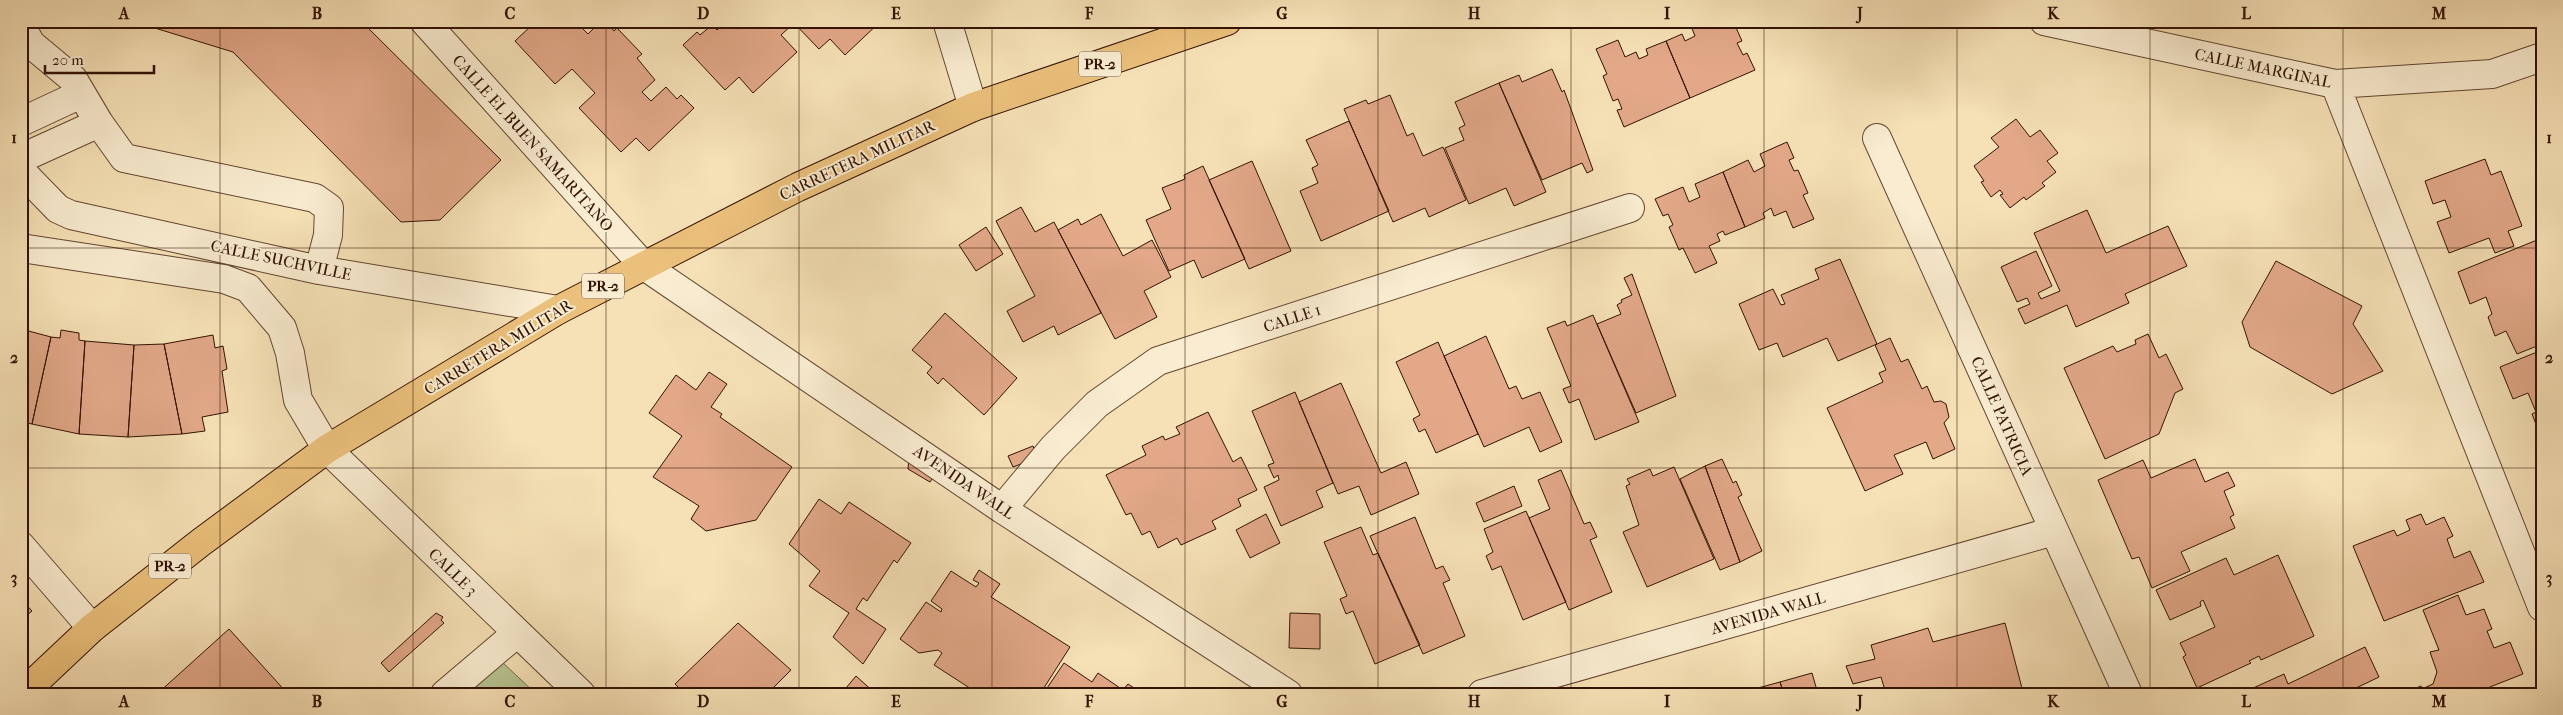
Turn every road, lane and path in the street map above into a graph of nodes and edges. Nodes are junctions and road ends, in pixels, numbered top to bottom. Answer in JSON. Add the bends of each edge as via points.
{"nodes":[{"id":1,"x":424,"y":21,"type":"edge"},
{"id":2,"x":947,"y":21,"type":"edge"},
{"id":3,"x":1227,"y":21,"type":"edge"},
{"id":4,"x":2044,"y":21,"type":"edge"},
{"id":5,"x":21,"y":26,"type":"edge"},
{"id":6,"x":2542,"y":57,"type":"edge"},
{"id":7,"x":2335,"y":84,"type":"junction"},
{"id":8,"x":82,"y":94,"type":"junction"},
{"id":9,"x":973,"y":107,"type":"junction"},
{"id":10,"x":21,"y":122,"type":"edge"},
{"id":11,"x":99,"y":123,"type":"junction"},
{"id":12,"x":1877,"y":138,"type":"dead end"},
{"id":13,"x":21,"y":158,"type":"edge"},
{"id":14,"x":21,"y":171,"type":"edge"},
{"id":15,"x":1630,"y":208,"type":"dead end"},
{"id":16,"x":21,"y":248,"type":"edge"},
{"id":17,"x":643,"y":265,"type":"junction"},
{"id":18,"x":319,"y":270,"type":"junction"},
{"id":19,"x":558,"y":310,"type":"junction"},
{"id":20,"x":327,"y":449,"type":"junction"},
{"id":21,"x":1002,"y":509,"type":"junction"},
{"id":22,"x":2054,"y":531,"type":"junction"},
{"id":23,"x":21,"y":546,"type":"edge"},
{"id":24,"x":2542,"y":607,"type":"edge"},
{"id":25,"x":92,"y":628,"type":"junction"},
{"id":26,"x":517,"y":633,"type":"junction"},
{"id":27,"x":1524,"y":689,"type":"edge"},
{"id":28,"x":22,"y":694,"type":"edge"},
{"id":29,"x":445,"y":694,"type":"edge"},
{"id":30,"x":581,"y":694,"type":"edge"},
{"id":31,"x":1288,"y":694,"type":"edge"},
{"id":32,"x":1482,"y":694,"type":"edge"},
{"id":33,"x":2128,"y":694,"type":"edge"}],
"edges":[{"from":1,"to":17,"type":"street","name":"CALLE EL BUEN SAMARITANO"},
{"from":2,"to":9,"type":"street"},
{"from":3,"to":9,"type":"main road","name":"CARRETERA MILITAR","number":"PR-2"},
{"from":4,"to":7,"type":"street","name":"CALLE MARGINAL"},
{"from":5,"to":8,"type":"street","via":[[31,44],[73,79]]},
{"from":6,"to":7,"type":"street","name":"CALLE MARGINAL","via":[[2492,74]]},
{"from":7,"to":24,"type":"street"},
{"from":8,"to":10,"type":"street"},
{"from":8,"to":11,"type":"street"},
{"from":9,"to":17,"type":"main road","name":"CARRETERA MILITAR","number":"PR-2","via":[[798,187]]},
{"from":11,"to":13,"type":"street"},
{"from":11,"to":18,"type":"street","via":[[124,158],[315,198],[328,208],[328,235]]},
{"from":12,"to":22,"type":"street","name":"CALLE PATRICIA"},
{"from":14,"to":18,"type":"street","name":"CALLE SUCHVILLE","via":[[58,209],[70,215]]},
{"from":15,"to":21,"type":"street","name":"CALLE 1","via":[[1158,361],[1097,404]]},
{"from":16,"to":20,"type":"street","name":"CALLE 3","via":[[224,279],[248,288],[282,328],[298,400]]},
{"from":17,"to":19,"type":"main road","name":"CARRETERA MILITAR","number":"PR-2"},
{"from":17,"to":21,"type":"street","name":"AVENIDA WALL"},
{"from":18,"to":19,"type":"street","name":"CALLE SUCHVILLE"},
{"from":19,"to":20,"type":"main road","name":"CARRETERA MILITAR","number":"PR-2"},
{"from":20,"to":25,"type":"main road","name":"CARRETERA MILITAR","number":"PR-2"},
{"from":20,"to":26,"type":"street","name":"CALLE 3"},
{"from":21,"to":31,"type":"street","name":"AVENIDA WALL"},
{"from":22,"to":27,"type":"street","name":"AVENIDA WALL"},
{"from":22,"to":33,"type":"street","name":"CALLE PATRICIA"},
{"from":23,"to":25,"type":"street"},
{"from":25,"to":28,"type":"main road","name":"CARRETERA MILITAR","number":"PR-2"},
{"from":26,"to":29,"type":"street"},
{"from":26,"to":30,"type":"street","name":"CALLE 3"},
{"from":27,"to":32,"type":"street","name":"AVENIDA WALL"}]}
